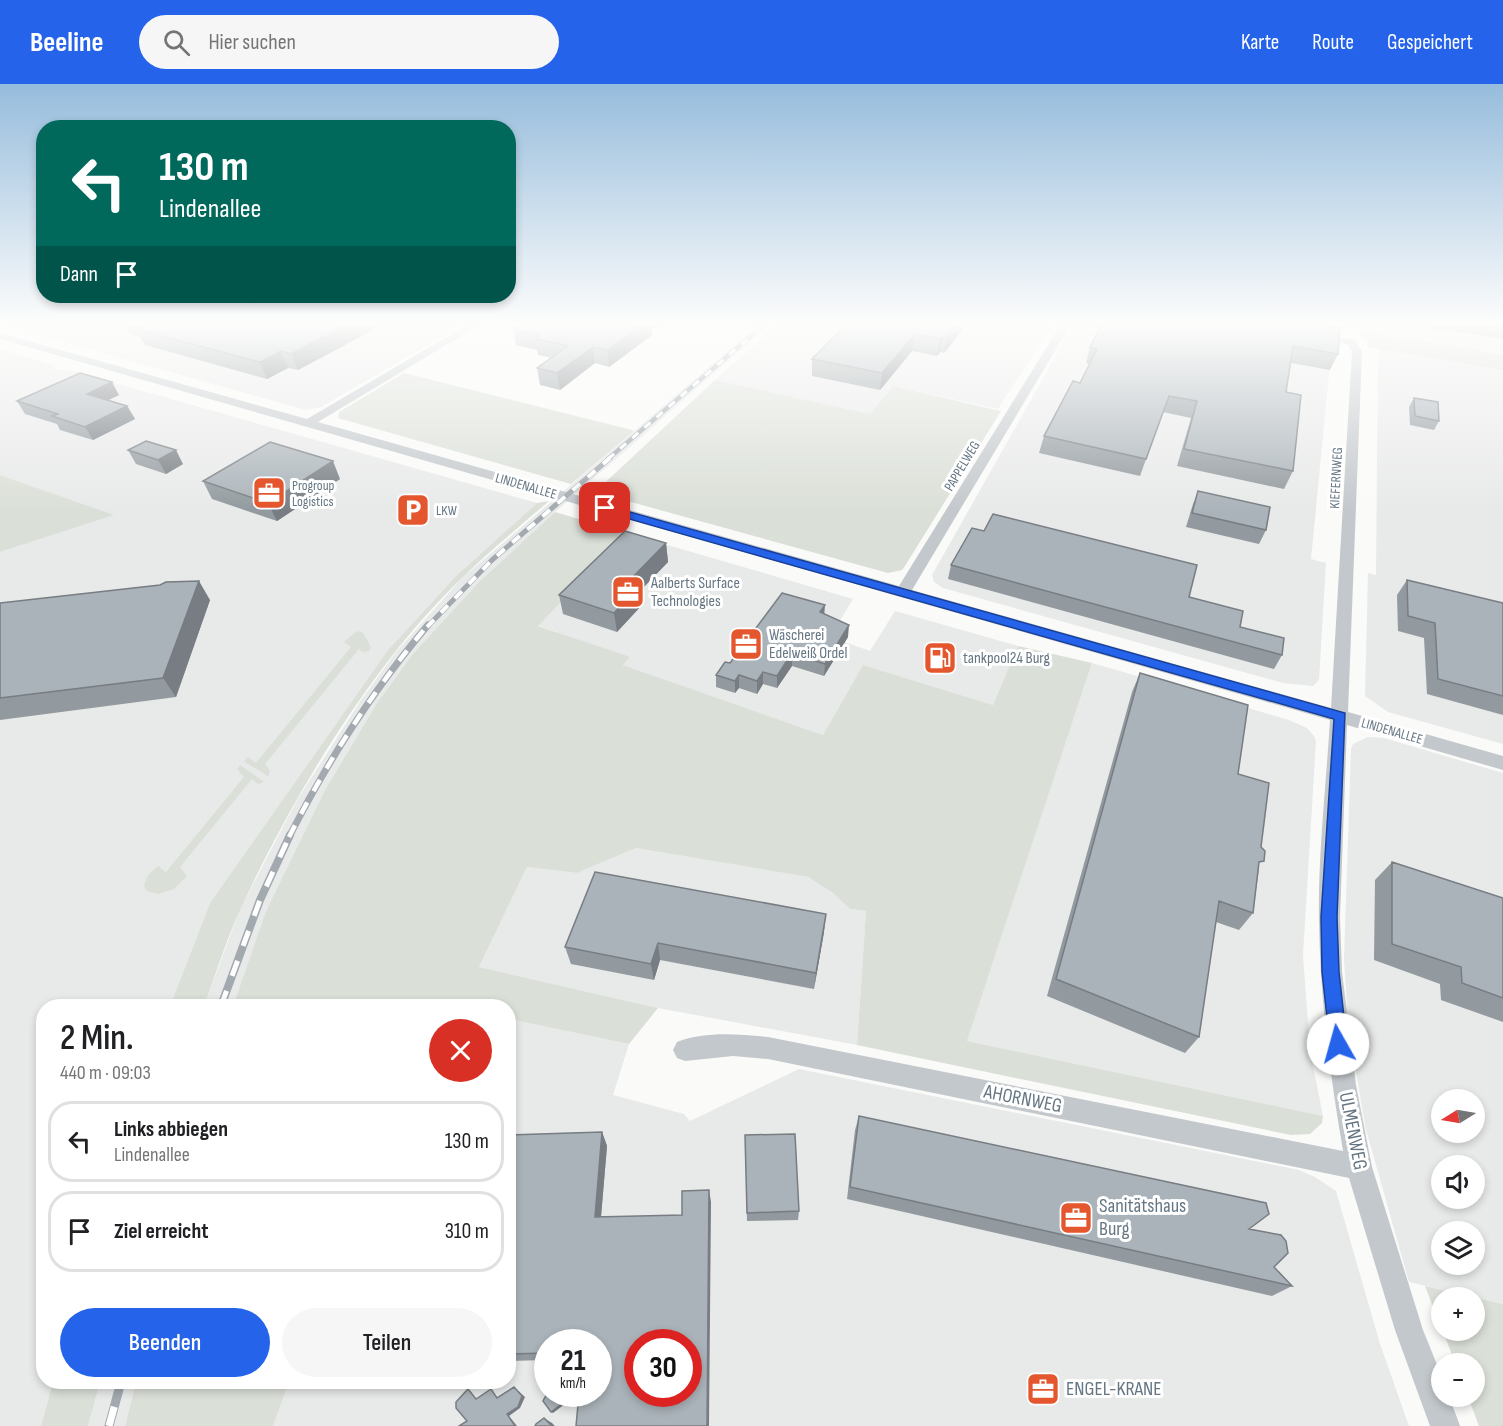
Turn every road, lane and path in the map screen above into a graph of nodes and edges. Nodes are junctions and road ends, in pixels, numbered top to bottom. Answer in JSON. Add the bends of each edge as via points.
{"nodes":[{"id":1,"x":177,"y":387,"type":"edge"},
{"id":2,"x":370,"y":387,"type":"edge"},
{"id":3,"x":1028,"y":387,"type":"edge"},
{"id":4,"x":1355,"y":387,"type":"edge"},
{"id":5,"x":307,"y":424,"type":"junction"},
{"id":6,"x":903,"y":592,"type":"junction"},
{"id":7,"x":1341,"y":716,"type":"junction"},
{"id":8,"x":1503,"y":762,"type":"edge"},
{"id":9,"x":685,"y":1050,"type":"dead end"},
{"id":10,"x":1359,"y":1167,"type":"junction"},
{"id":11,"x":1445,"y":1426,"type":"edge"}],
"edges":[{"from":1,"to":5,"type":"street","name":"LINDENALLEE"},
{"from":2,"to":5,"type":"street"},
{"from":3,"to":6,"type":"street","name":"PAPPELWEG"},
{"from":4,"to":7,"type":"street","name":"KIEFERNWEG"},
{"from":5,"to":6,"type":"street","name":"LINDENALLEE"},
{"from":6,"to":7,"type":"street","name":"LINDENALLEE"},
{"from":7,"to":8,"type":"street","name":"LINDENALLEE"},
{"from":7,"to":10,"type":"street","name":"ULMENWEG","via":[[1329,917],[1331,972],[1344,1085]]},
{"from":9,"to":10,"type":"street","name":"AHORNWEG","via":[[733,1045],[768,1048]]},
{"from":10,"to":11,"type":"street","name":"ULMENWEG","via":[[1409,1330]]}]}
